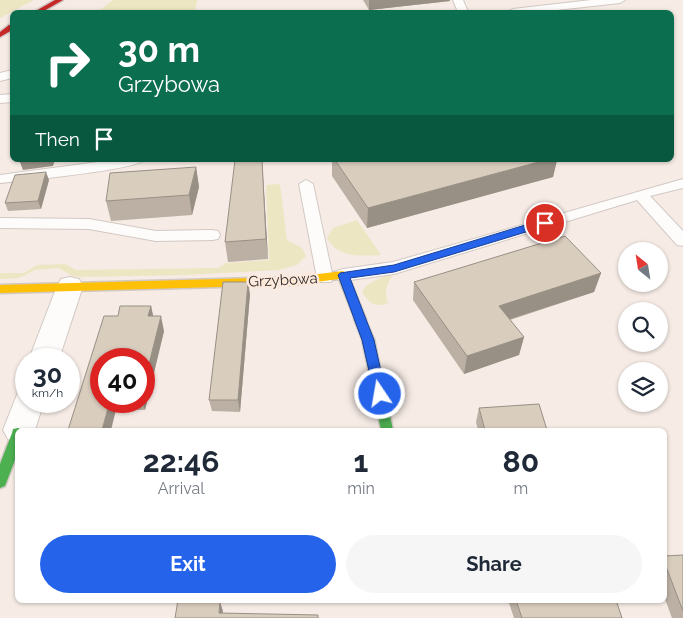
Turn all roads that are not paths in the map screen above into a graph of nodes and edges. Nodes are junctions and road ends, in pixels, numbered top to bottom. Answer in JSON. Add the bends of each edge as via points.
{"nodes":[{"id":1,"x":60,"y":0,"type":"edge"},
{"id":2,"x":620,"y":0,"type":"edge"},
{"id":3,"x":42,"y":10,"type":"edge"},
{"id":4,"x":531,"y":10,"type":"edge"},
{"id":5,"x":124,"y":162,"type":"edge"},
{"id":6,"x":0,"y":179,"type":"edge"},
{"id":7,"x":683,"y":183,"type":"edge"},
{"id":8,"x":306,"y":184,"type":"dead end"},
{"id":9,"x":640,"y":194,"type":"junction"},
{"id":10,"x":0,"y":223,"type":"edge"},
{"id":11,"x":212,"y":235,"type":"dead end"},
{"id":12,"x":683,"y":241,"type":"edge"},
{"id":13,"x":343,"y":275,"type":"junction"},
{"id":14,"x":325,"y":278,"type":"junction"},
{"id":15,"x":70,"y":286,"type":"junction"},
{"id":16,"x":0,"y":289,"type":"edge"},
{"id":17,"x":48,"y":348,"type":"edge"},
{"id":18,"x":25,"y":413,"type":"edge"},
{"id":19,"x":19,"y":428,"type":"edge"},
{"id":20,"x":387,"y":428,"type":"edge"},
{"id":21,"x":15,"y":440,"type":"edge"},
{"id":22,"x":0,"y":482,"type":"edge"}],
"edges":[{"from":1,"to":3,"type":"street"},
{"from":2,"to":4,"type":"lane"},
{"from":5,"to":6,"type":"lane"},
{"from":7,"to":9,"type":"lane","name":"Grzybowa"},
{"from":8,"to":14,"type":"lane"},
{"from":9,"to":12,"type":"lane"},
{"from":9,"to":13,"type":"lane","name":"Grzybowa","via":[[394,268]]},
{"from":10,"to":11,"type":"lane","via":[[89,224],[156,236]]},
{"from":13,"to":14,"type":"street","name":"Grzybowa"},
{"from":13,"to":20,"type":"street","via":[[368,340]]},
{"from":14,"to":15,"type":"street","name":"Grzybowa"},
{"from":15,"to":16,"type":"street","name":"Grzybowa"},
{"from":15,"to":17,"type":"street"},
{"from":18,"to":19,"type":"street"},
{"from":21,"to":22,"type":"street"}]}
